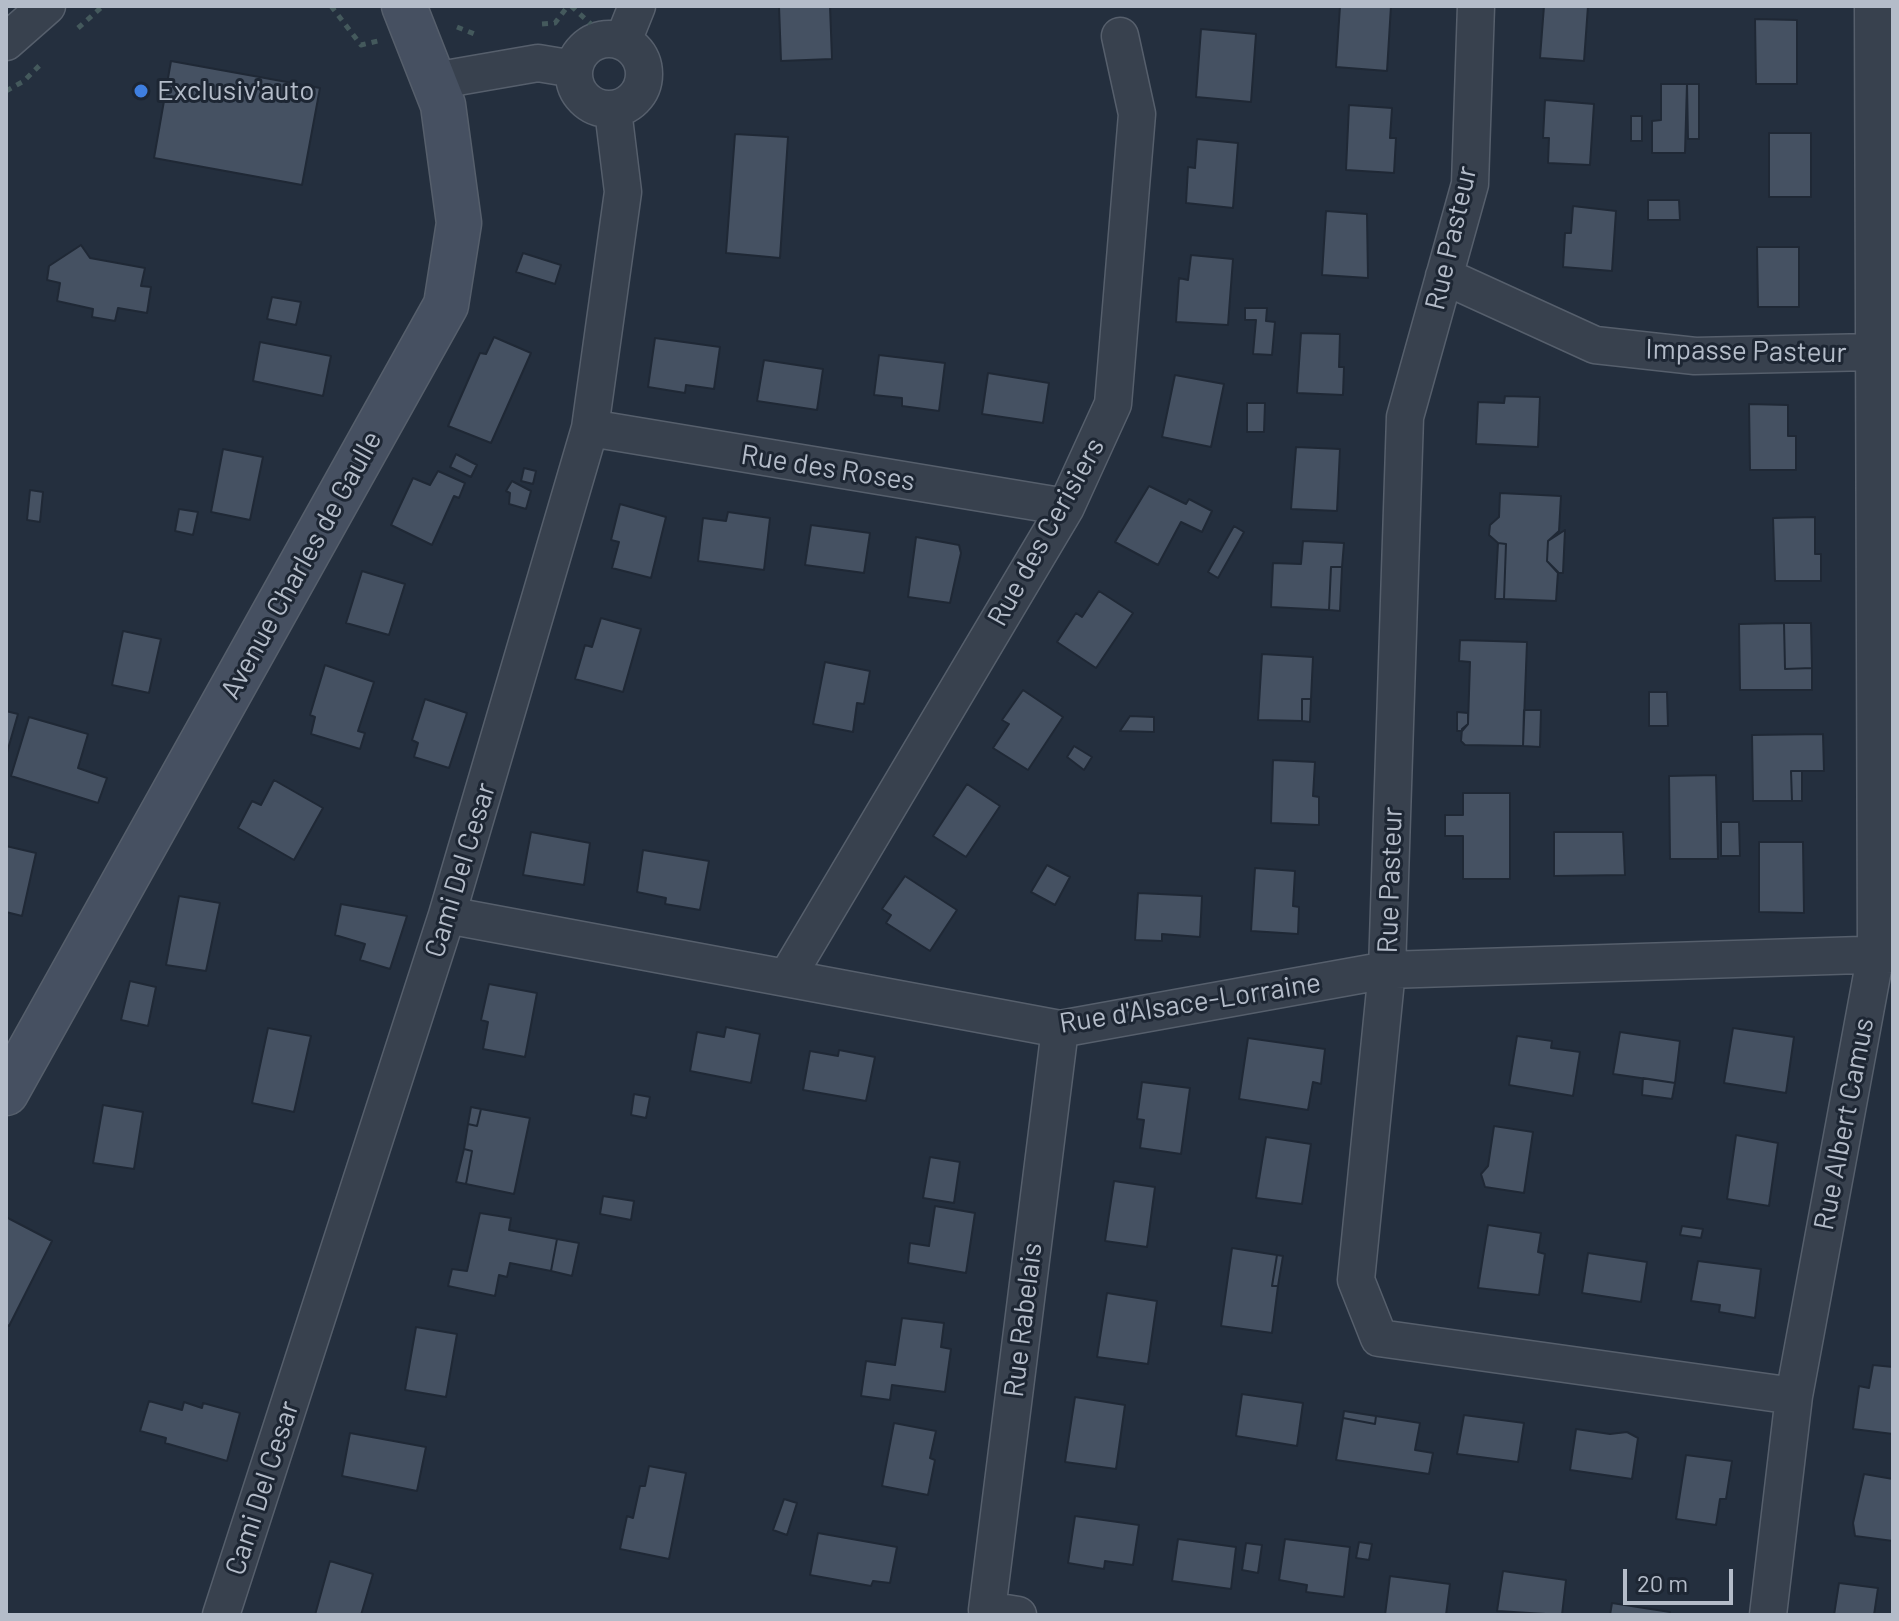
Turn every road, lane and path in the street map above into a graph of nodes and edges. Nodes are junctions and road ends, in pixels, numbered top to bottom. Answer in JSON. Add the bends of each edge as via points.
{"nodes":[{"id":1,"x":571,"y":6,"type":"edge"},
{"id":2,"x":637,"y":6,"type":"edge"},
{"id":3,"x":1476,"y":6,"type":"edge"},
{"id":4,"x":1873,"y":6,"type":"edge"},
{"id":5,"x":403,"y":7,"type":"edge"},
{"id":6,"x":38,"y":9,"type":"edge"},
{"id":7,"x":1120,"y":36,"type":"dead end"},
{"id":8,"x":610,"y":41,"type":"junction"},
{"id":9,"x":6,"y":42,"type":"edge"},
{"id":10,"x":574,"y":69,"type":"junction"},
{"id":11,"x":434,"y":81,"type":"junction"},
{"id":12,"x":613,"y":110,"type":"junction"},
{"id":13,"x":1444,"y":276,"type":"junction"},
{"id":14,"x":1872,"y":352,"type":"junction"},
{"id":15,"x":1884,"y":424,"type":"edge"},
{"id":16,"x":590,"y":428,"type":"junction"},
{"id":17,"x":1066,"y":507,"type":"junction"},
{"id":18,"x":447,"y":915,"type":"junction"},
{"id":19,"x":1885,"y":953,"type":"edge"},
{"id":20,"x":1387,"y":970,"type":"junction"},
{"id":21,"x":787,"y":977,"type":"junction"},
{"id":22,"x":1060,"y":1029,"type":"junction"},
{"id":23,"x":6,"y":1093,"type":"edge"},
{"id":24,"x":1794,"y":1396,"type":"junction"},
{"id":25,"x":991,"y":1613,"type":"edge"},
{"id":26,"x":221,"y":1615,"type":"edge"},
{"id":27,"x":1768,"y":1615,"type":"edge"}],
"edges":[{"from":1,"to":8,"type":"path"},
{"from":2,"to":8,"type":"street"},
{"from":3,"to":13,"type":"street","name":"Rue Pasteur","via":[[1470,184]]},
{"from":4,"to":14,"type":"street","name":"Rue Albert Camus"},
{"from":5,"to":11,"type":"main road","name":"Avenue Charles de Gaulle"},
{"from":6,"to":9,"type":"street"},
{"from":7,"to":17,"type":"street","name":"Rue des Cerisiers","via":[[1137,114],[1113,404]]},
{"from":8,"to":10,"type":"street","via":[[586,47]]},
{"from":8,"to":12,"type":"street","via":[[636,50],[645,79],[640,94]]},
{"from":10,"to":11,"type":"street","via":[[538,63]]},
{"from":10,"to":12,"type":"street","via":[[579,94]]},
{"from":11,"to":23,"type":"main road","name":"Avenue Charles de Gaulle","via":[[443,105],[459,223],[446,305]]},
{"from":12,"to":16,"type":"street","name":"Cami Del Cesar","via":[[623,192]]},
{"from":13,"to":14,"type":"street","name":"Impasse Pasteur","via":[[1595,345],[1695,356]]},
{"from":13,"to":20,"type":"street","name":"Rue Pasteur","via":[[1405,417]]},
{"from":14,"to":15,"type":"street","name":"Rue Albert Camus"},
{"from":15,"to":19,"type":"street","name":"Rue Albert Camus"},
{"from":16,"to":17,"type":"street","name":"Rue des Roses"},
{"from":16,"to":18,"type":"street","name":"Cami Del Cesar"},
{"from":17,"to":21,"type":"street","name":"Rue des Cerisiers"},
{"from":18,"to":21,"type":"street","name":"Rue d'Alsace-Lorraine"},
{"from":18,"to":26,"type":"street","name":"Cami Del Cesar"},
{"from":19,"to":20,"type":"street","name":"Rue d'Alsace-Lorraine"},
{"from":19,"to":24,"type":"street","name":"Rue Albert Camus"},
{"from":20,"to":22,"type":"street","name":"Rue d'Alsace-Lorraine"},
{"from":20,"to":24,"type":"street","name":"Rue Pasteur","via":[[1356,1280],[1379,1338]]},
{"from":21,"to":22,"type":"street","name":"Rue d'Alsace-Lorraine"},
{"from":22,"to":25,"type":"street","name":"Rue Rabelais"},
{"from":24,"to":27,"type":"street","name":"Rue Albert Camus"}]}
